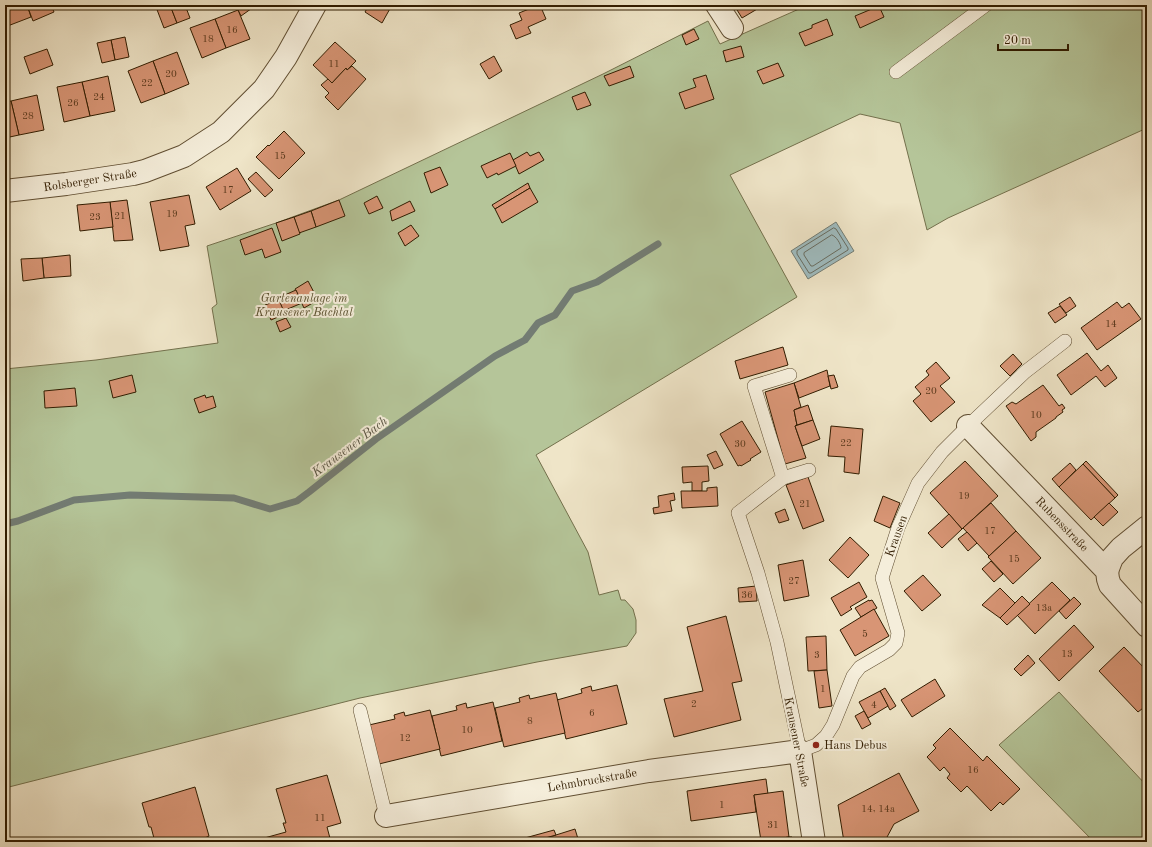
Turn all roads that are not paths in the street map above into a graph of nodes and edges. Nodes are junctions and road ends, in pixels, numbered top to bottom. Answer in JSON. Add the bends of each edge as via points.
{"nodes":[{"id":1,"x":315,"y":5,"type":"edge"},
{"id":2,"x":717,"y":5,"type":"edge"},
{"id":3,"x":986,"y":5,"type":"edge"},
{"id":4,"x":732,"y":28,"type":"dead end"},
{"id":5,"x":896,"y":72,"type":"dead end"},
{"id":6,"x":5,"y":191,"type":"edge"},
{"id":7,"x":1065,"y":341,"type":"dead end"},
{"id":8,"x":790,"y":375,"type":"dead end"},
{"id":9,"x":968,"y":426,"type":"junction"},
{"id":10,"x":809,"y":470,"type":"dead end"},
{"id":11,"x":783,"y":478,"type":"junction"},
{"id":12,"x":1147,"y":527,"type":"edge"},
{"id":13,"x":1108,"y":571,"type":"junction"},
{"id":14,"x":1147,"y":626,"type":"edge"},
{"id":15,"x":360,"y":710,"type":"dead end"},
{"id":16,"x":800,"y":752,"type":"junction"},
{"id":17,"x":386,"y":816,"type":"joint"},
{"id":18,"x":814,"y":842,"type":"edge"}],
"edges":[{"from":1,"to":6,"type":"street","name":"Rolsberger Straße","via":[[286,57],[264,89],[221,132],[184,156],[133,174]]},
{"from":2,"to":4,"type":"street"},
{"from":3,"to":5,"type":"lane"},
{"from":7,"to":9,"type":"lane","name":"Krausen","via":[[1025,372]]},
{"from":8,"to":11,"type":"lane","via":[[754,386]]},
{"from":9,"to":13,"type":"street","name":"Rubensstraße"},
{"from":9,"to":16,"type":"lane","name":"Krausen","via":[[942,452],[918,484],[898,528],[882,578],[898,633],[896,643],[860,667],[853,676],[826,736],[816,745]]},
{"from":10,"to":11,"type":"lane"},
{"from":11,"to":16,"type":"lane","name":"Krausener Straße","via":[[738,513],[777,642]]},
{"from":12,"to":13,"type":"street","via":[[1112,558]]},
{"from":13,"to":14,"type":"street","name":"Rubensstraße","via":[[1110,585]]},
{"from":15,"to":17,"type":"lane"},
{"from":16,"to":17,"type":"street","name":"Lehmbruckstraße","via":[[649,771]]},
{"from":16,"to":18,"type":"street","name":"Krausener Straße"}]}
